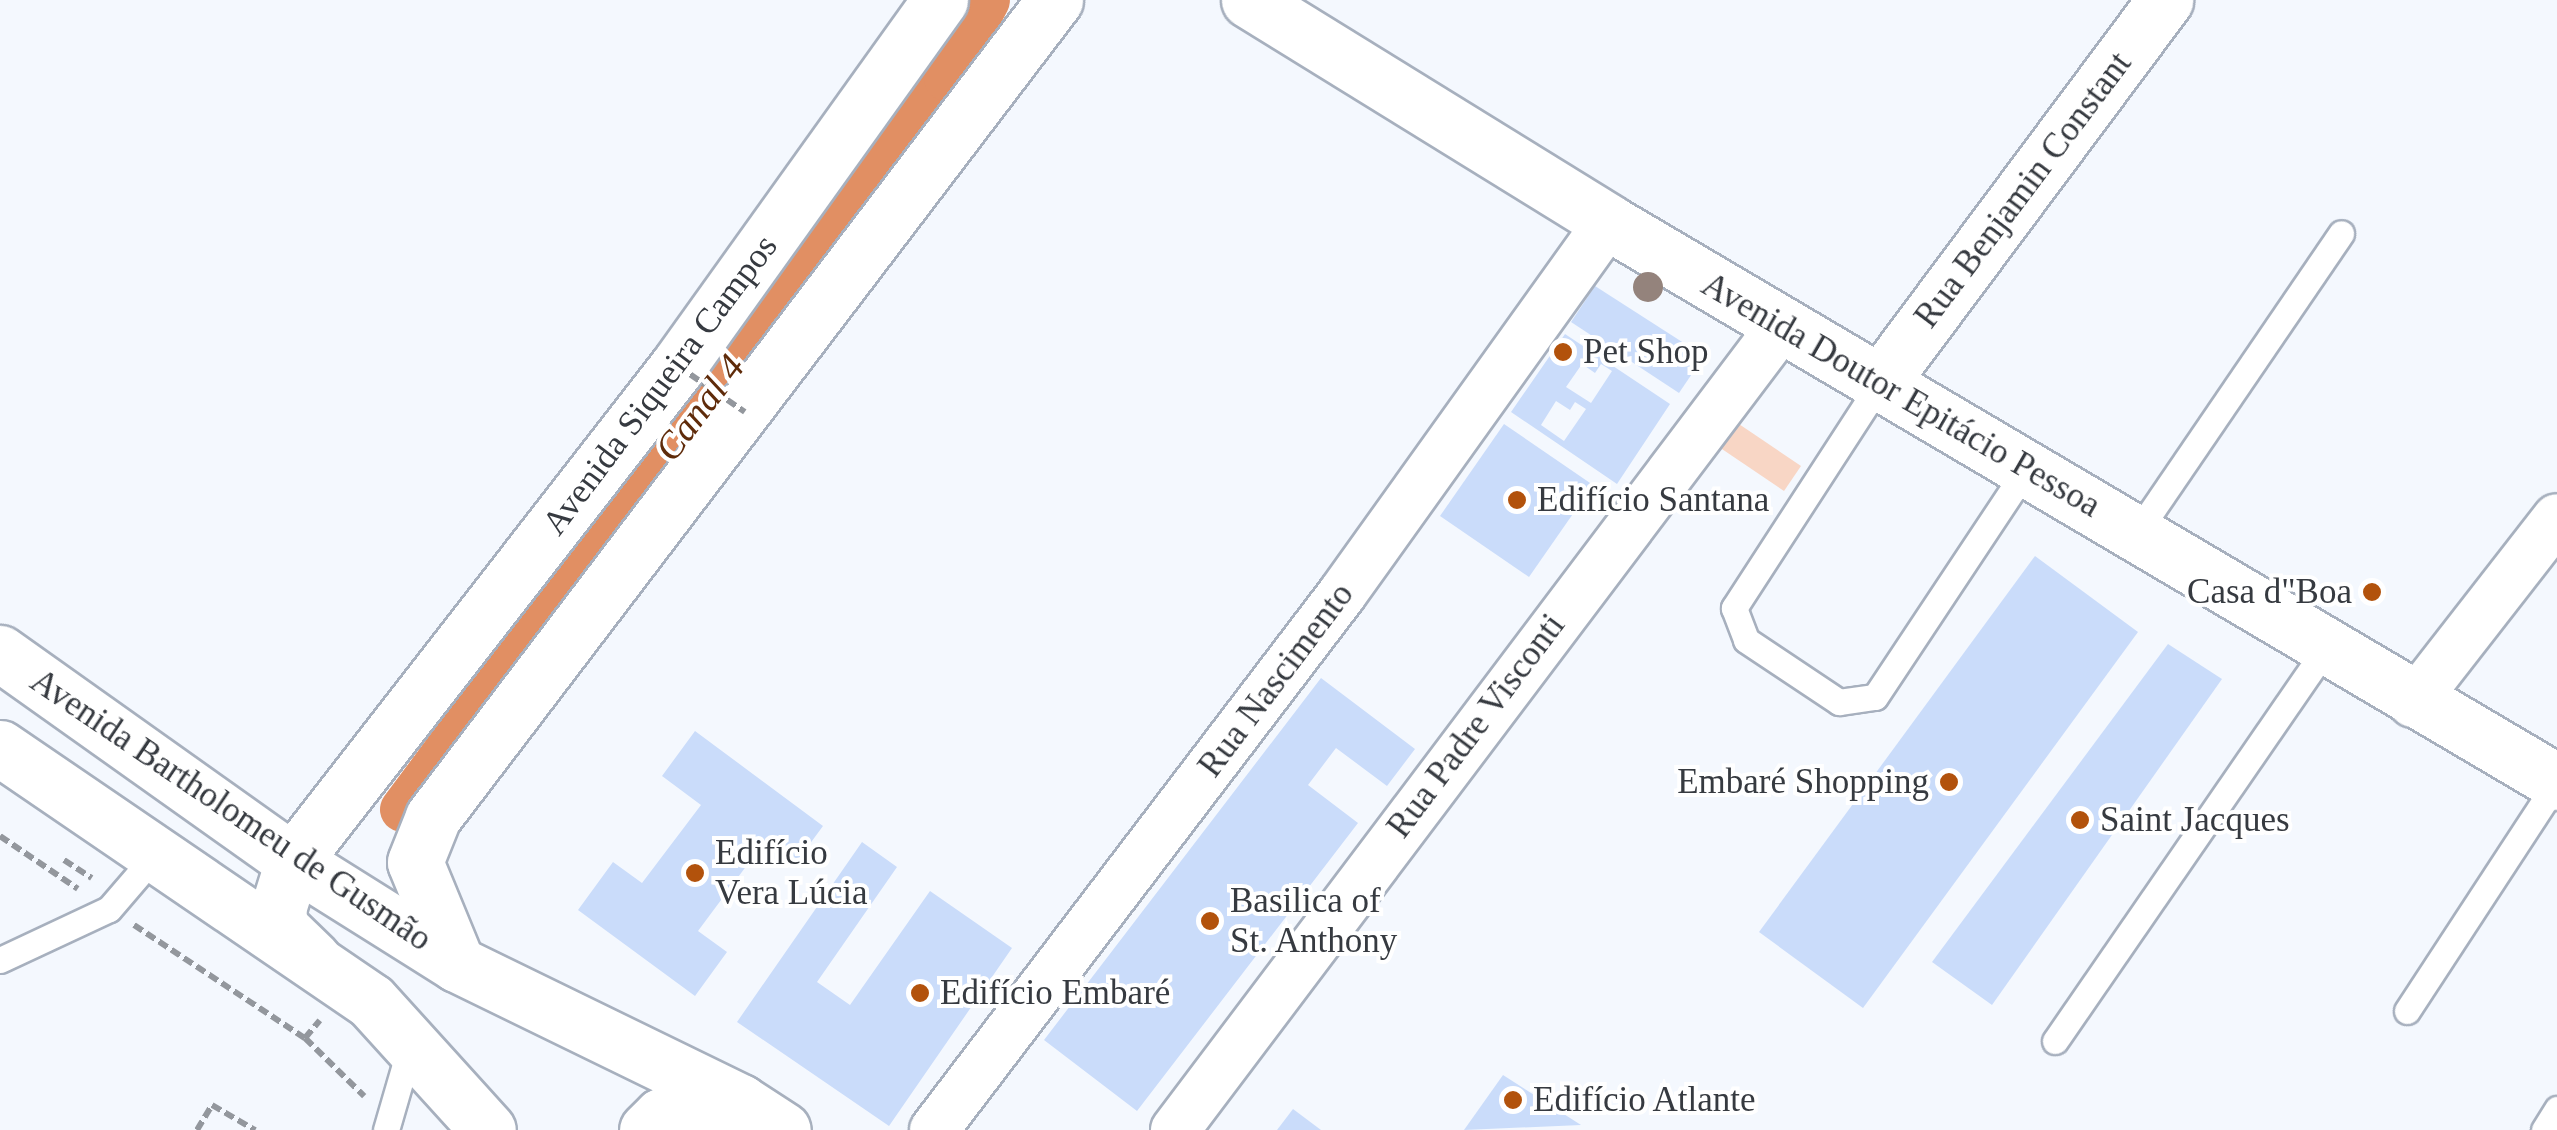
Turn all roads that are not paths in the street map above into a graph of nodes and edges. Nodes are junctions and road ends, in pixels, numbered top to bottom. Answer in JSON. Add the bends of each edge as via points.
{"nodes":[{"id":1,"x":940,"y":0,"type":"edge"},
{"id":2,"x":1056,"y":0,"type":"edge"},
{"id":3,"x":1248,"y":0,"type":"edge"},
{"id":4,"x":2165,"y":0,"type":"edge"},
{"id":5,"x":1608,"y":222,"type":"junction"},
{"id":6,"x":2342,"y":233,"type":"dead end"},
{"id":7,"x":1782,"y":325,"type":"junction"},
{"id":8,"x":1882,"y":380,"type":"junction"},
{"id":9,"x":2029,"y":466,"type":"junction"},
{"id":10,"x":2557,"y":518,"type":"edge"},
{"id":11,"x":2136,"y":534,"type":"junction"},
{"id":12,"x":2327,"y":646,"type":"junction"},
{"id":13,"x":0,"y":652,"type":"edge"},
{"id":14,"x":2413,"y":703,"type":"junction"},
{"id":15,"x":0,"y":748,"type":"edge"},
{"id":16,"x":2557,"y":782,"type":"edge"},
{"id":17,"x":157,"y":854,"type":"junction"},
{"id":18,"x":292,"y":861,"type":"junction"},
{"id":19,"x":0,"y":960,"type":"edge"},
{"id":20,"x":313,"y":960,"type":"junction"},
{"id":21,"x":457,"y":964,"type":"junction"},
{"id":22,"x":2407,"y":1011,"type":"dead end"},
{"id":23,"x":2055,"y":1041,"type":"dead end"},
{"id":24,"x":411,"y":1042,"type":"junction"},
{"id":25,"x":2557,"y":1108,"type":"edge"},
{"id":26,"x":761,"y":1116,"type":"edge"},
{"id":27,"x":387,"y":1126,"type":"edge"},
{"id":28,"x":488,"y":1130,"type":"edge"},
{"id":29,"x":647,"y":1130,"type":"edge"},
{"id":30,"x":934,"y":1130,"type":"edge"},
{"id":31,"x":1176,"y":1130,"type":"edge"},
{"id":32,"x":2544,"y":1130,"type":"edge"}],
"edges":[{"from":1,"to":18,"type":"main road","name":"Avenida Siqueira Campos","via":[[678,366]]},
{"from":2,"to":21,"type":"main road","via":[[433,817],[415,862]]},
{"from":3,"to":5,"type":"main road","name":"Avenida Doutor Epitácio Pessoa"},
{"from":4,"to":8,"type":"main road","name":"Rua Benjamin Constant"},
{"from":5,"to":7,"type":"main road","name":"Avenida Doutor Epitácio Pessoa"},
{"from":5,"to":30,"type":"street","name":"Rua Nascimento","via":[[1342,594]]},
{"from":6,"to":11,"type":"lane"},
{"from":7,"to":8,"type":"main road","name":"Avenida Doutor Epitácio Pessoa"},
{"from":7,"to":31,"type":"street","name":"Rua Padre Visconti"},
{"from":8,"to":9,"type":"main road","name":"Avenida Doutor Epitácio Pessoa"},
{"from":8,"to":9,"type":"lane","via":[[1734,608],[1746,640],[1840,702],[1876,697]]},
{"from":9,"to":11,"type":"main road","name":"Avenida Doutor Epitácio Pessoa"},
{"from":10,"to":14,"type":"street"},
{"from":11,"to":12,"type":"main road","name":"Avenida Doutor Epitácio Pessoa"},
{"from":12,"to":14,"type":"main road","name":"Avenida Doutor Epitácio Pessoa"},
{"from":12,"to":23,"type":"lane"},
{"from":13,"to":18,"type":"main road","name":"Avenida Bartholomeu de Gusmão"},
{"from":14,"to":16,"type":"main road","name":"Avenida Doutor Epitácio Pessoa"},
{"from":15,"to":17,"type":"main road"},
{"from":16,"to":22,"type":"lane"},
{"from":17,"to":19,"type":"lane","via":[[109,908]]},
{"from":17,"to":20,"type":"main road"},
{"from":18,"to":20,"type":"main road","name":"Avenida Siqueira Campos","via":[[278,908],[280,927]]},
{"from":18,"to":21,"type":"main road","name":"Avenida Bartholomeu de Gusmão"},
{"from":20,"to":24,"type":"main road","via":[[371,1000]]},
{"from":21,"to":26,"type":"main road","name":"Avenida Bartholomeu de Gusmão"},
{"from":24,"to":27,"type":"lane"},
{"from":24,"to":28,"type":"main road"},
{"from":25,"to":32,"type":"lane"},
{"from":26,"to":29,"type":"main road","via":[[696,1104],[660,1116]]}]}
